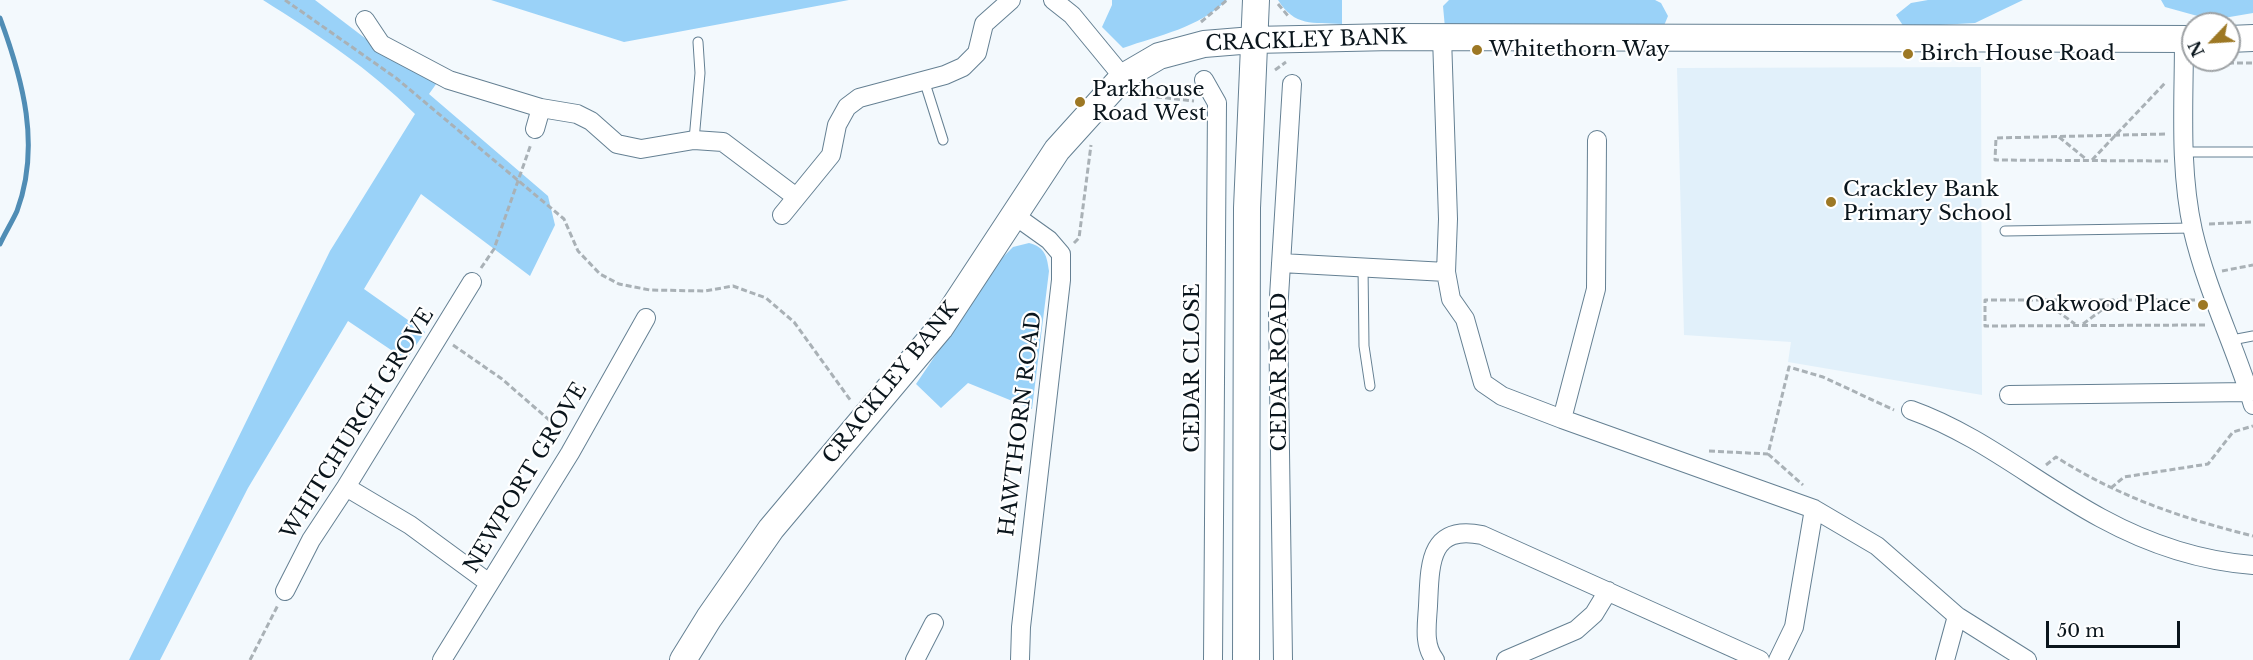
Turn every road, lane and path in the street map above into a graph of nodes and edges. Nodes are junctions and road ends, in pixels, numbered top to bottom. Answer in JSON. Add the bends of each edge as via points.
{"nodes":[{"id":1,"x":285,"y":0,"type":"edge"},
{"id":2,"x":1011,"y":0,"type":"edge"},
{"id":3,"x":1053,"y":0,"type":"edge"},
{"id":4,"x":1256,"y":0,"type":"edge"},
{"id":5,"x":1275,"y":0,"type":"edge"},
{"id":6,"x":1292,"y":19,"type":"dead end"},
{"id":7,"x":365,"y":20,"type":"dead end"},
{"id":8,"x":1442,"y":37,"type":"junction"},
{"id":9,"x":1253,"y":40,"type":"junction"},
{"id":10,"x":698,"y":42,"type":"dead end"},
{"id":11,"x":2181,"y":47,"type":"edge"},
{"id":12,"x":2181,"y":54,"type":"edge"},
{"id":13,"x":2186,"y":72,"type":"edge"},
{"id":14,"x":1123,"y":77,"type":"junction"},
{"id":15,"x":924,"y":80,"type":"junction"},
{"id":16,"x":1204,"y":80,"type":"dead end"},
{"id":17,"x":1286,"y":93,"type":"dead end"},
{"id":18,"x":1217,"y":103,"type":"junction"},
{"id":19,"x":541,"y":108,"type":"junction"},
{"id":20,"x":536,"y":129,"type":"joint"},
{"id":21,"x":2182,"y":133,"type":"junction"},
{"id":22,"x":2116,"y":135,"type":"junction"},
{"id":23,"x":2058,"y":136,"type":"junction"},
{"id":24,"x":693,"y":140,"type":"junction"},
{"id":25,"x":943,"y":140,"type":"dead end"},
{"id":26,"x":1597,"y":141,"type":"dead end"},
{"id":27,"x":2253,"y":152,"type":"edge"},
{"id":28,"x":2184,"y":157,"type":"junction"},
{"id":29,"x":2089,"y":161,"type":"junction"},
{"id":30,"x":519,"y":182,"type":"junction"},
{"id":31,"x":796,"y":198,"type":"junction"},
{"id":32,"x":782,"y":215,"type":"dead end"},
{"id":33,"x":1014,"y":215,"type":"junction"},
{"id":34,"x":2253,"y":222,"type":"edge"},
{"id":35,"x":2193,"y":227,"type":"junction"},
{"id":36,"x":2005,"y":231,"type":"dead end"},
{"id":37,"x":1281,"y":263,"type":"junction"},
{"id":38,"x":2253,"y":265,"type":"edge"},
{"id":39,"x":1363,"y":267,"type":"junction"},
{"id":40,"x":1446,"y":272,"type":"junction"},
{"id":41,"x":2205,"y":275,"type":"junction"},
{"id":42,"x":472,"y":282,"type":"joint"},
{"id":43,"x":2041,"y":300,"type":"junction"},
{"id":44,"x":2115,"y":300,"type":"junction"},
{"id":45,"x":2215,"y":300,"type":"junction"},
{"id":46,"x":646,"y":318,"type":"dead end"},
{"id":47,"x":2079,"y":326,"type":"junction"},
{"id":48,"x":2229,"y":333,"type":"junction"},
{"id":49,"x":439,"y":336,"type":"junction"},
{"id":50,"x":2253,"y":336,"type":"edge"},
{"id":51,"x":1370,"y":386,"type":"dead end"},
{"id":52,"x":2009,"y":395,"type":"dead end"},
{"id":53,"x":2251,"y":399,"type":"edge"},
{"id":54,"x":1911,"y":410,"type":"joint"},
{"id":55,"x":865,"y":419,"type":"junction"},
{"id":56,"x":1562,"y":419,"type":"junction"},
{"id":57,"x":2253,"y":426,"type":"edge"},
{"id":58,"x":575,"y":443,"type":"junction"},
{"id":59,"x":1768,"y":454,"type":"junction"},
{"id":60,"x":1688,"y":464,"type":"junction"},
{"id":61,"x":1214,"y":475,"type":"junction"},
{"id":62,"x":1246,"y":477,"type":"junction"},
{"id":63,"x":2034,"y":477,"type":"junction"},
{"id":64,"x":346,"y":487,"type":"junction"},
{"id":65,"x":2111,"y":488,"type":"junction"},
{"id":66,"x":1812,"y":500,"type":"junction"},
{"id":67,"x":2253,"y":536,"type":"edge"},
{"id":68,"x":2253,"y":565,"type":"edge"},
{"id":69,"x":489,"y":583,"type":"junction"},
{"id":70,"x":285,"y":591,"type":"joint"},
{"id":71,"x":1608,"y":591,"type":"junction"},
{"id":72,"x":1957,"y":616,"type":"junction"},
{"id":73,"x":934,"y":623,"type":"dead end"},
{"id":74,"x":250,"y":660,"type":"edge"},
{"id":75,"x":442,"y":660,"type":"edge"},
{"id":76,"x":683,"y":660,"type":"edge"},
{"id":77,"x":915,"y":660,"type":"edge"},
{"id":78,"x":1020,"y":660,"type":"edge"},
{"id":79,"x":1213,"y":660,"type":"edge"},
{"id":80,"x":1246,"y":660,"type":"edge"},
{"id":81,"x":1282,"y":660,"type":"edge"},
{"id":82,"x":1435,"y":660,"type":"edge"},
{"id":83,"x":1506,"y":660,"type":"edge"},
{"id":84,"x":1760,"y":660,"type":"edge"},
{"id":85,"x":1778,"y":660,"type":"edge"},
{"id":86,"x":1945,"y":660,"type":"edge"},
{"id":87,"x":2027,"y":660,"type":"edge"}],
"edges":[{"from":1,"to":30,"type":"path","via":[[396,78]]},
{"from":2,"to":15,"type":"street","via":[[984,24],[971,60],[954,71]]},
{"from":3,"to":14,"type":"street","via":[[1072,15]]},
{"from":4,"to":9,"type":"street"},
{"from":5,"to":6,"type":"path"},
{"from":7,"to":19,"type":"street","via":[[381,44],[449,80]]},
{"from":8,"to":9,"type":"street","name":"CRACKLEY BANK"},
{"from":8,"to":11,"type":"street","name":"CRACKLEY BANK"},
{"from":8,"to":40,"type":"street"},
{"from":9,"to":14,"type":"street","name":"CRACKLEY BANK","via":[[1183,48],[1140,64]]},
{"from":9,"to":62,"type":"street","name":"CEDAR ROAD","via":[[1247,208]]},
{"from":10,"to":24,"type":"lane","via":[[700,73]]},
{"from":12,"to":22,"type":"path"},
{"from":13,"to":21,"type":"street"},
{"from":14,"to":18,"type":"path","via":[[1149,96]]},
{"from":14,"to":33,"type":"street","name":"CRACKLEY BANK","via":[[1057,150]]},
{"from":15,"to":25,"type":"lane"},
{"from":15,"to":31,"type":"street","via":[[859,98],[847,107],[837,125],[831,155]]},
{"from":16,"to":18,"type":"street","name":"CEDAR CLOSE"},
{"from":17,"to":37,"type":"street","name":"CEDAR ROAD"},
{"from":18,"to":61,"type":"street","name":"CEDAR CLOSE"},
{"from":19,"to":20,"type":"street"},
{"from":19,"to":24,"type":"street","via":[[577,114],[617,144],[641,149]]},
{"from":20,"to":30,"type":"path"},
{"from":21,"to":22,"type":"path"},
{"from":21,"to":28,"type":"street"},
{"from":22,"to":23,"type":"path"},
{"from":22,"to":29,"type":"path"},
{"from":23,"to":29,"type":"path"},
{"from":23,"to":29,"type":"path","via":[[1995,138],[1995,160]]},
{"from":24,"to":31,"type":"street","via":[[723,142]]},
{"from":26,"to":56,"type":"street","via":[[1596,289]]},
{"from":27,"to":28,"type":"lane"},
{"from":28,"to":29,"type":"path"},
{"from":28,"to":35,"type":"street"},
{"from":30,"to":42,"type":"path","via":[[494,249]]},
{"from":30,"to":55,"type":"path","via":[[564,219],[578,251],[600,274],[619,284],[650,290],[694,291],[733,286],[766,298],[794,322]]},
{"from":31,"to":32,"type":"street"},
{"from":33,"to":55,"type":"street","name":"CRACKLEY BANK","via":[[940,328]]},
{"from":33,"to":78,"type":"street","name":"HAWTHORN ROAD","via":[[1049,240],[1061,254]]},
{"from":34,"to":35,"type":"path"},
{"from":35,"to":36,"type":"lane"},
{"from":35,"to":41,"type":"street"},
{"from":37,"to":39,"type":"street"},
{"from":37,"to":81,"type":"street","name":"CEDAR ROAD","via":[[1278,313]]},
{"from":38,"to":41,"type":"path"},
{"from":39,"to":40,"type":"street"},
{"from":39,"to":51,"type":"lane","via":[[1364,346]]},
{"from":40,"to":56,"type":"street","via":[[1451,299],[1465,319],[1483,383],[1502,396]]},
{"from":41,"to":45,"type":"street"},
{"from":42,"to":49,"type":"street","name":"WHITCHURCH GROVE"},
{"from":43,"to":44,"type":"path"},
{"from":43,"to":47,"type":"path"},
{"from":43,"to":47,"type":"path","via":[[1985,300],[1986,326]]},
{"from":44,"to":45,"type":"path"},
{"from":44,"to":47,"type":"path"},
{"from":45,"to":48,"type":"street"},
{"from":46,"to":58,"type":"street","name":"NEWPORT GROVE"},
{"from":47,"to":48,"type":"path"},
{"from":48,"to":50,"type":"lane"},
{"from":48,"to":53,"type":"street"},
{"from":49,"to":58,"type":"path","via":[[502,380]]},
{"from":49,"to":64,"type":"street","name":"WHITCHURCH GROVE"},
{"from":52,"to":53,"type":"street"},
{"from":54,"to":59,"type":"path","via":[[1908,417],[1823,377],[1789,367]]},
{"from":54,"to":63,"type":"street","via":[[1975,438]]},
{"from":55,"to":76,"type":"street","name":"CRACKLEY BANK","via":[[771,529]]},
{"from":56,"to":60,"type":"street"},
{"from":57,"to":65,"type":"path","via":[[2233,432],[2208,464],[2124,477]]},
{"from":58,"to":69,"type":"street","name":"NEWPORT GROVE"},
{"from":59,"to":60,"type":"path","via":[[1700,451]]},
{"from":59,"to":66,"type":"path"},
{"from":60,"to":66,"type":"street"},
{"from":61,"to":62,"type":"street"},
{"from":61,"to":79,"type":"street","name":"CEDAR CLOSE"},
{"from":62,"to":80,"type":"street","name":"CEDAR ROAD"},
{"from":63,"to":65,"type":"path","via":[[2056,457]]},
{"from":63,"to":68,"type":"street","via":[[2146,540],[2223,562]]},
{"from":64,"to":69,"type":"street","via":[[410,525]]},
{"from":64,"to":70,"type":"street","name":"WHITCHURCH GROVE","via":[[311,540]]},
{"from":65,"to":67,"type":"path","via":[[2192,521]]},
{"from":66,"to":72,"type":"street","via":[[1877,546]]},
{"from":66,"to":85,"type":"street","via":[[1794,627]]},
{"from":69,"to":75,"type":"street","name":"NEWPORT GROVE"},
{"from":70,"to":74,"type":"path"},
{"from":71,"to":82,"type":"street","via":[[1482,535],[1463,531],[1441,542],[1430,561],[1427,637]]},
{"from":71,"to":83,"type":"street","via":[[1594,614],[1576,630]]},
{"from":71,"to":84,"type":"street"},
{"from":72,"to":86,"type":"street"},
{"from":72,"to":87,"type":"street"},
{"from":73,"to":77,"type":"street"}]}
